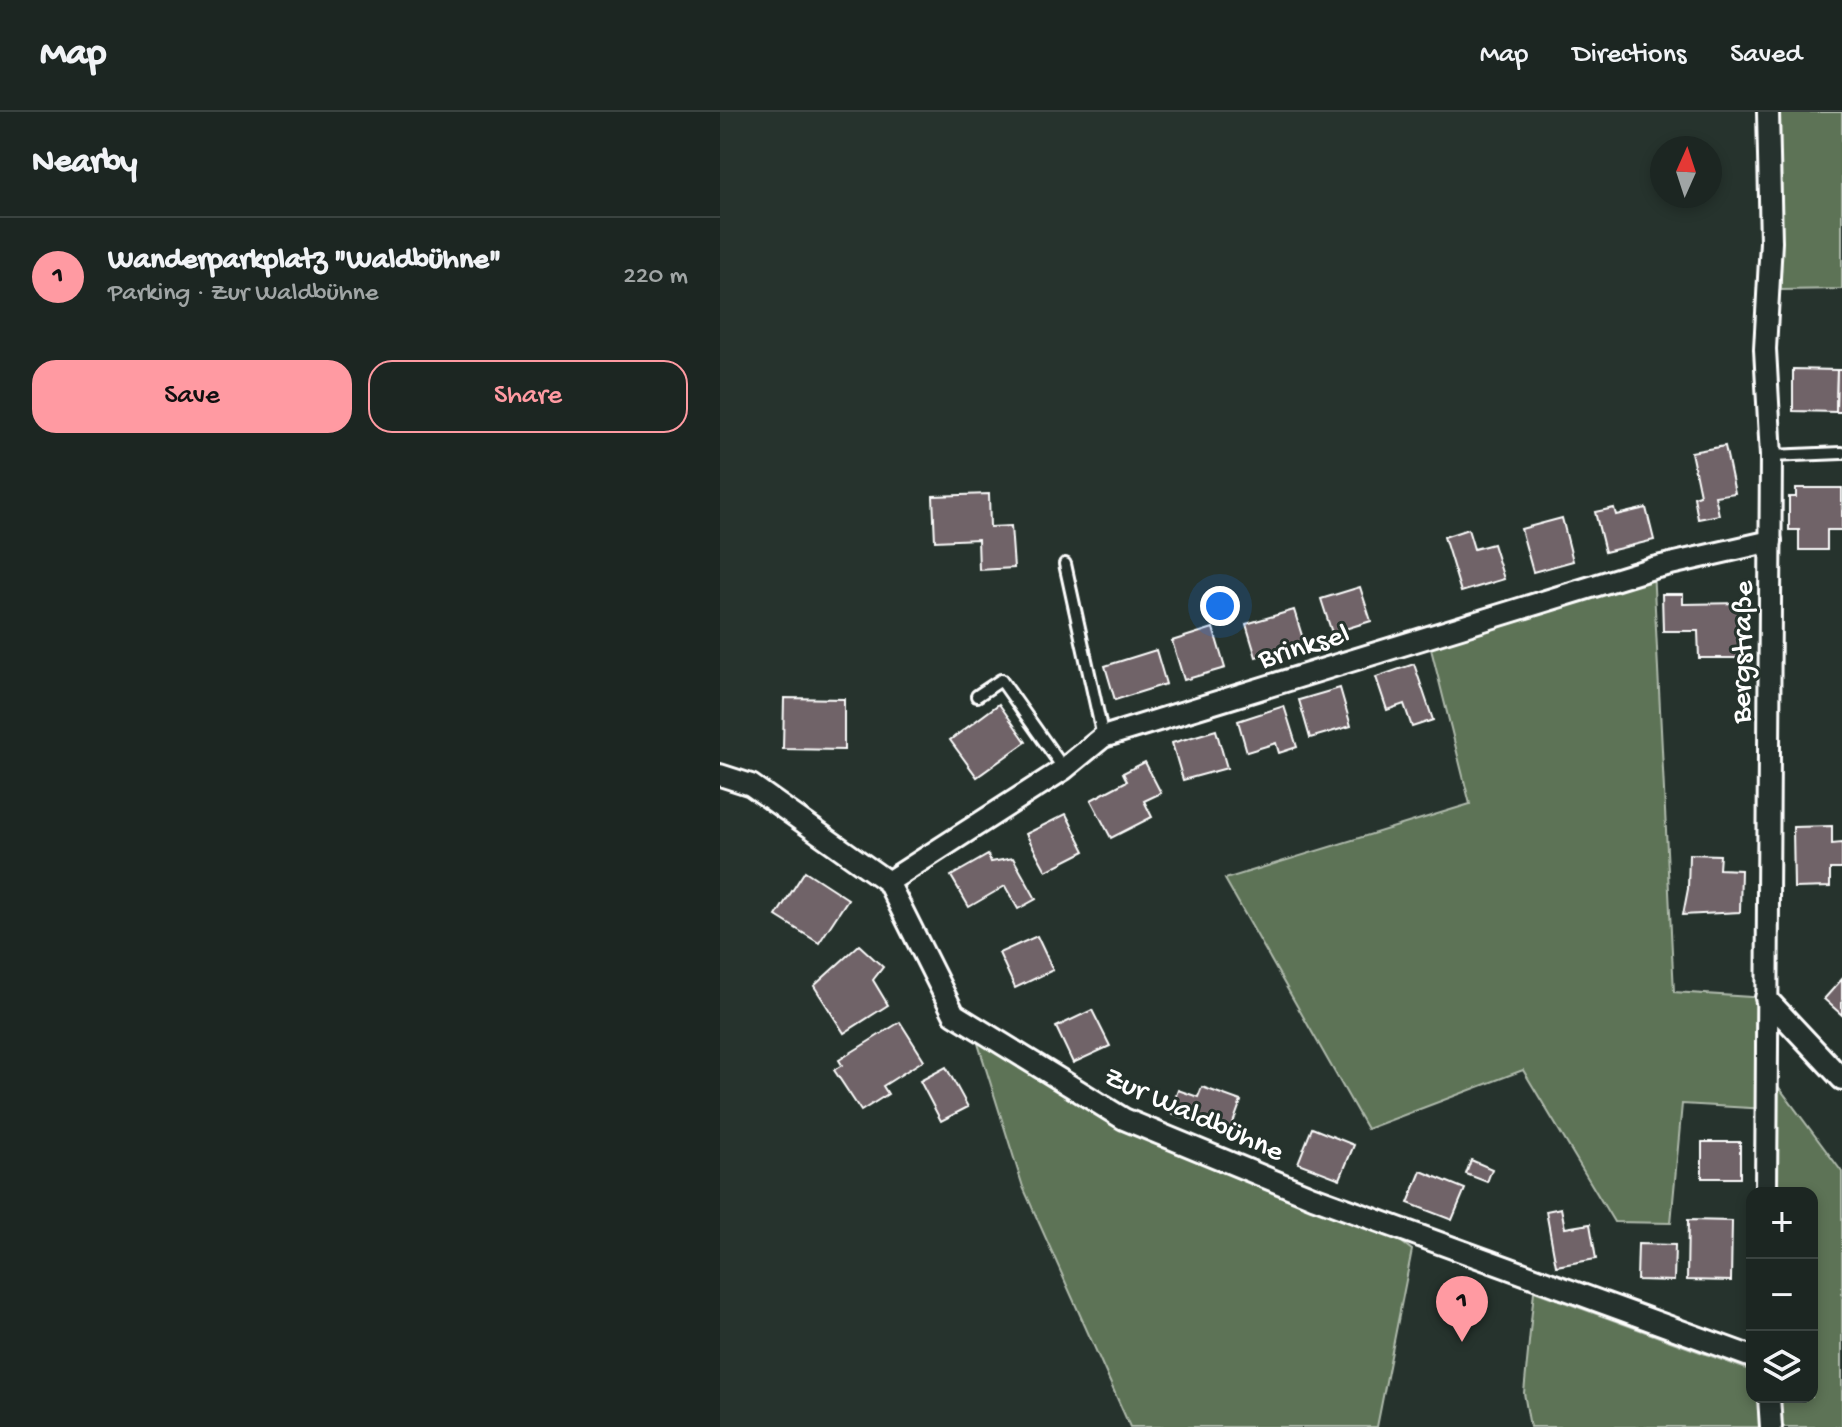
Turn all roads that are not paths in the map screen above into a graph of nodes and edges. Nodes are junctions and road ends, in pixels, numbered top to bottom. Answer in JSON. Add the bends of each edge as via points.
{"nodes":[{"id":1,"x":1768,"y":112,"type":"edge"},
{"id":2,"x":1842,"y":453,"type":"edge"},
{"id":3,"x":1771,"y":456,"type":"junction"},
{"id":4,"x":1771,"y":541,"type":"junction"},
{"id":5,"x":1065,"y":564,"type":"dead end"},
{"id":6,"x":977,"y":696,"type":"dead end"},
{"id":7,"x":1103,"y":737,"type":"junction"},
{"id":8,"x":1064,"y":769,"type":"junction"},
{"id":9,"x":720,"y":775,"type":"edge"},
{"id":10,"x":888,"y":882,"type":"junction"},
{"id":11,"x":1766,"y":998,"type":"junction"},
{"id":12,"x":1842,"y":1079,"type":"edge"},
{"id":13,"x":1766,"y":1187,"type":"edge"},
{"id":14,"x":1746,"y":1355,"type":"edge"},
{"id":15,"x":1769,"y":1403,"type":"edge"},
{"id":16,"x":1771,"y":1427,"type":"edge"}],
"edges":[{"from":1,"to":3,"type":"street","name":"Bergstraße","via":[[1771,242],[1765,349]]},
{"from":2,"to":3,"type":"lane"},
{"from":3,"to":4,"type":"street","name":"Bergstraße"},
{"from":4,"to":7,"type":"street","name":"Brinksel","via":[[1653,568]]},
{"from":4,"to":11,"type":"street","name":"Bergstraße"},
{"from":5,"to":7,"type":"lane"},
{"from":6,"to":8,"type":"lane","via":[[1001,680]]},
{"from":7,"to":8,"type":"street","name":"Brinksel"},
{"from":8,"to":10,"type":"street","name":"Brinksel"},
{"from":9,"to":10,"type":"street","name":"Zur Waldbühne","via":[[751,785]]},
{"from":10,"to":14,"type":"street","name":"Zur Waldbühne","via":[[954,1014],[1124,1119],[1313,1197]]},
{"from":11,"to":12,"type":"street"},
{"from":11,"to":13,"type":"street","name":"Bergstraße"},
{"from":15,"to":16,"type":"street"}]}
